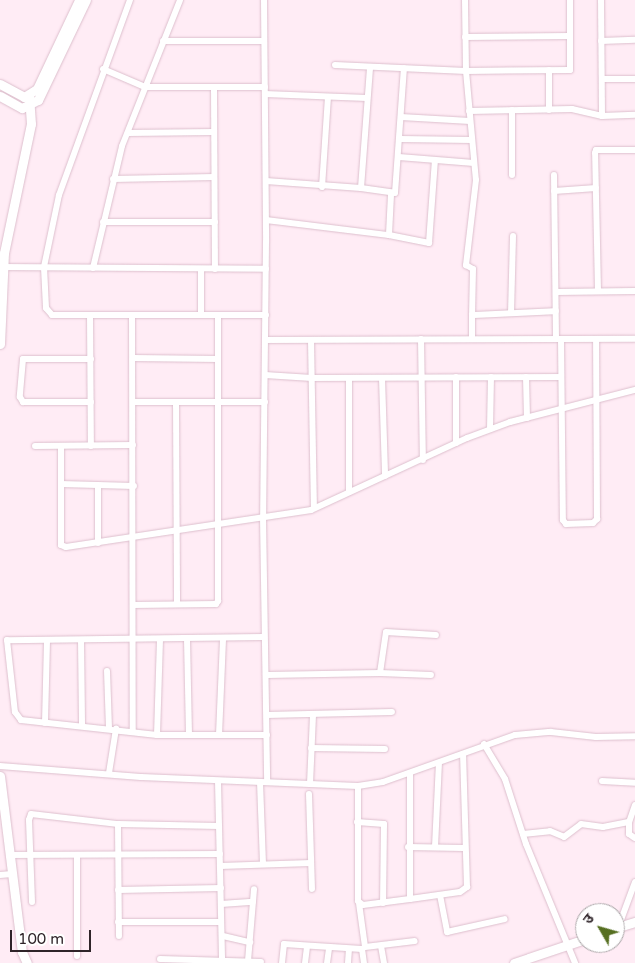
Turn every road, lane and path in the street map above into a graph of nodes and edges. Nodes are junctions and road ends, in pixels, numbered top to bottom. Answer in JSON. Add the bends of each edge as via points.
{"nodes":[{"id":1,"x":79,"y":0,"type":"edge"},
{"id":2,"x":86,"y":0,"type":"edge"},
{"id":3,"x":130,"y":0,"type":"edge"},
{"id":4,"x":180,"y":0,"type":"edge"},
{"id":5,"x":264,"y":0,"type":"edge"},
{"id":6,"x":465,"y":0,"type":"edge"},
{"id":7,"x":570,"y":0,"type":"edge"},
{"id":8,"x":601,"y":0,"type":"edge"},
{"id":9,"x":570,"y":36,"type":"junction"},
{"id":10,"x":465,"y":37,"type":"junction"},
{"id":11,"x":635,"y":40,"type":"edge"},
{"id":12,"x":264,"y":41,"type":"junction"},
{"id":13,"x":601,"y":41,"type":"junction"},
{"id":14,"x":163,"y":42,"type":"junction"},
{"id":15,"x":335,"y":65,"type":"dead end"},
{"id":16,"x":370,"y":66,"type":"junction"},
{"id":17,"x":404,"y":68,"type":"junction"},
{"id":18,"x":103,"y":69,"type":"junction"},
{"id":19,"x":549,"y":70,"type":"junction"},
{"id":20,"x":466,"y":71,"type":"junction"},
{"id":21,"x":602,"y":79,"type":"junction"},
{"id":22,"x":635,"y":79,"type":"edge"},
{"id":23,"x":0,"y":84,"type":"edge"},
{"id":24,"x":145,"y":87,"type":"junction"},
{"id":25,"x":214,"y":87,"type":"junction"},
{"id":26,"x":265,"y":90,"type":"junction"},
{"id":27,"x":0,"y":96,"type":"edge"},
{"id":28,"x":29,"y":96,"type":"junction"},
{"id":29,"x":328,"y":97,"type":"junction"},
{"id":30,"x":367,"y":98,"type":"junction"},
{"id":31,"x":30,"y":106,"type":"junction"},
{"id":32,"x":512,"y":110,"type":"junction"},
{"id":33,"x":549,"y":110,"type":"junction"},
{"id":34,"x":469,"y":111,"type":"junction"},
{"id":35,"x":635,"y":115,"type":"edge"},
{"id":36,"x":602,"y":116,"type":"junction"},
{"id":37,"x":401,"y":117,"type":"junction"},
{"id":38,"x":470,"y":121,"type":"junction"},
{"id":39,"x":214,"y":132,"type":"junction"},
{"id":40,"x":128,"y":133,"type":"junction"},
{"id":41,"x":400,"y":139,"type":"junction"},
{"id":42,"x":472,"y":140,"type":"junction"},
{"id":43,"x":635,"y":150,"type":"edge"},
{"id":44,"x":399,"y":157,"type":"junction"},
{"id":45,"x":435,"y":160,"type":"junction"},
{"id":46,"x":474,"y":163,"type":"junction"},
{"id":47,"x":554,"y":174,"type":"dead end"},
{"id":48,"x":512,"y":175,"type":"dead end"},
{"id":49,"x":214,"y":177,"type":"junction"},
{"id":50,"x":113,"y":179,"type":"junction"},
{"id":51,"x":266,"y":181,"type":"junction"},
{"id":52,"x":322,"y":187,"type":"junction"},
{"id":53,"x":361,"y":188,"type":"junction"},
{"id":54,"x":596,"y":188,"type":"junction"},
{"id":55,"x":554,"y":191,"type":"junction"},
{"id":56,"x":391,"y":194,"type":"junction"},
{"id":57,"x":266,"y":220,"type":"junction"},
{"id":58,"x":103,"y":222,"type":"junction"},
{"id":59,"x":215,"y":222,"type":"junction"},
{"id":60,"x":389,"y":235,"type":"junction"},
{"id":61,"x":513,"y":236,"type":"dead end"},
{"id":62,"x":3,"y":267,"type":"junction"},
{"id":63,"x":44,"y":267,"type":"junction"},
{"id":64,"x":94,"y":268,"type":"junction"},
{"id":65,"x":201,"y":268,"type":"junction"},
{"id":66,"x":215,"y":268,"type":"junction"},
{"id":67,"x":266,"y":269,"type":"junction"},
{"id":68,"x":598,"y":291,"type":"junction"},
{"id":69,"x":635,"y":291,"type":"edge"},
{"id":70,"x":556,"y":292,"type":"junction"},
{"id":71,"x":556,"y":311,"type":"junction"},
{"id":72,"x":511,"y":313,"type":"junction"},
{"id":73,"x":90,"y":315,"type":"junction"},
{"id":74,"x":132,"y":315,"type":"junction"},
{"id":75,"x":201,"y":315,"type":"junction"},
{"id":76,"x":218,"y":315,"type":"junction"},
{"id":77,"x":266,"y":315,"type":"junction"},
{"id":78,"x":472,"y":315,"type":"junction"},
{"id":79,"x":421,"y":339,"type":"junction"},
{"id":80,"x":472,"y":339,"type":"junction"},
{"id":81,"x":558,"y":339,"type":"junction"},
{"id":82,"x":596,"y":339,"type":"junction"},
{"id":83,"x":635,"y":339,"type":"edge"},
{"id":84,"x":266,"y":340,"type":"junction"},
{"id":85,"x":311,"y":340,"type":"junction"},
{"id":86,"x":0,"y":344,"type":"edge"},
{"id":87,"x":133,"y":358,"type":"junction"},
{"id":88,"x":218,"y":358,"type":"junction"},
{"id":89,"x":91,"y":359,"type":"junction"},
{"id":90,"x":265,"y":375,"type":"junction"},
{"id":91,"x":456,"y":377,"type":"junction"},
{"id":92,"x":491,"y":377,"type":"junction"},
{"id":93,"x":526,"y":377,"type":"junction"},
{"id":94,"x":561,"y":377,"type":"junction"},
{"id":95,"x":312,"y":378,"type":"junction"},
{"id":96,"x":349,"y":378,"type":"junction"},
{"id":97,"x":382,"y":378,"type":"junction"},
{"id":98,"x":421,"y":378,"type":"junction"},
{"id":99,"x":635,"y":390,"type":"edge"},
{"id":100,"x":596,"y":400,"type":"junction"},
{"id":101,"x":91,"y":402,"type":"junction"},
{"id":102,"x":133,"y":402,"type":"junction"},
{"id":103,"x":176,"y":402,"type":"junction"},
{"id":104,"x":218,"y":402,"type":"junction"},
{"id":105,"x":265,"y":402,"type":"junction"},
{"id":106,"x":562,"y":409,"type":"junction"},
{"id":107,"x":527,"y":418,"type":"junction"},
{"id":108,"x":490,"y":429,"type":"junction"},
{"id":109,"x":456,"y":443,"type":"junction"},
{"id":110,"x":133,"y":445,"type":"junction"},
{"id":111,"x":34,"y":446,"type":"dead end"},
{"id":112,"x":61,"y":446,"type":"junction"},
{"id":113,"x":91,"y":446,"type":"junction"},
{"id":114,"x":423,"y":460,"type":"junction"},
{"id":115,"x":385,"y":476,"type":"junction"},
{"id":116,"x":61,"y":484,"type":"junction"},
{"id":117,"x":98,"y":486,"type":"junction"},
{"id":118,"x":134,"y":486,"type":"junction"},
{"id":119,"x":349,"y":492,"type":"junction"},
{"id":120,"x":314,"y":508,"type":"junction"},
{"id":121,"x":263,"y":517,"type":"junction"},
{"id":122,"x":217,"y":524,"type":"junction"},
{"id":123,"x":178,"y":532,"type":"junction"},
{"id":124,"x":134,"y":538,"type":"junction"},
{"id":125,"x":98,"y":543,"type":"junction"},
{"id":126,"x":178,"y":604,"type":"junction"},
{"id":127,"x":133,"y":605,"type":"junction"},
{"id":128,"x":436,"y":636,"type":"dead end"},
{"id":129,"x":263,"y":637,"type":"junction"},
{"id":130,"x":133,"y":639,"type":"junction"},
{"id":131,"x":160,"y":639,"type":"junction"},
{"id":132,"x":187,"y":639,"type":"junction"},
{"id":133,"x":223,"y":639,"type":"junction"},
{"id":134,"x":47,"y":640,"type":"junction"},
{"id":135,"x":81,"y":640,"type":"junction"},
{"id":136,"x":107,"y":670,"type":"dead end"},
{"id":137,"x":380,"y":672,"type":"junction"},
{"id":138,"x":267,"y":675,"type":"junction"},
{"id":139,"x":431,"y":675,"type":"dead end"},
{"id":140,"x":392,"y":712,"type":"dead end"},
{"id":141,"x":267,"y":715,"type":"junction"},
{"id":142,"x":313,"y":715,"type":"junction"},
{"id":143,"x":45,"y":723,"type":"junction"},
{"id":144,"x":82,"y":726,"type":"junction"},
{"id":145,"x":112,"y":728,"type":"junction"},
{"id":146,"x":133,"y":731,"type":"junction"},
{"id":147,"x":189,"y":734,"type":"junction"},
{"id":148,"x":219,"y":734,"type":"junction"},
{"id":149,"x":157,"y":735,"type":"junction"},
{"id":150,"x":267,"y":735,"type":"junction"},
{"id":151,"x":635,"y":736,"type":"edge"},
{"id":152,"x":484,"y":744,"type":"junction"},
{"id":153,"x":311,"y":748,"type":"junction"},
{"id":154,"x":385,"y":749,"type":"dead end"},
{"id":155,"x":463,"y":754,"type":"junction"},
{"id":156,"x":439,"y":763,"type":"junction"},
{"id":157,"x":0,"y":766,"type":"edge"},
{"id":158,"x":410,"y":773,"type":"junction"},
{"id":159,"x":108,"y":774,"type":"junction"},
{"id":160,"x":0,"y":776,"type":"edge"},
{"id":161,"x":218,"y":781,"type":"junction"},
{"id":162,"x":602,"y":781,"type":"dead end"},
{"id":163,"x":264,"y":782,"type":"junction"},
{"id":164,"x":635,"y":783,"type":"edge"},
{"id":165,"x":310,"y":784,"type":"junction"},
{"id":166,"x":358,"y":786,"type":"junction"},
{"id":167,"x":309,"y":794,"type":"dead end"},
{"id":168,"x":635,"y":805,"type":"edge"},
{"id":169,"x":357,"y":822,"type":"junction"},
{"id":170,"x":629,"y":822,"type":"junction"},
{"id":171,"x":118,"y":824,"type":"junction"},
{"id":172,"x":220,"y":826,"type":"junction"},
{"id":173,"x":522,"y":834,"type":"junction"},
{"id":174,"x":635,"y":838,"type":"edge"},
{"id":175,"x":435,"y":846,"type":"junction"},
{"id":176,"x":408,"y":847,"type":"junction"},
{"id":177,"x":464,"y":848,"type":"junction"},
{"id":178,"x":220,"y":854,"type":"junction"},
{"id":179,"x":9,"y":855,"type":"junction"},
{"id":180,"x":31,"y":855,"type":"junction"},
{"id":181,"x":77,"y":855,"type":"junction"},
{"id":182,"x":117,"y":855,"type":"junction"},
{"id":183,"x":311,"y":863,"type":"junction"},
{"id":184,"x":263,"y":864,"type":"junction"},
{"id":185,"x":220,"y":866,"type":"junction"},
{"id":186,"x":12,"y":874,"type":"junction"},
{"id":187,"x":0,"y":875,"type":"edge"},
{"id":188,"x":635,"y":882,"type":"edge"},
{"id":189,"x":221,"y":888,"type":"junction"},
{"id":190,"x":254,"y":889,"type":"dead end"},
{"id":191,"x":312,"y":889,"type":"dead end"},
{"id":192,"x":118,"y":890,"type":"junction"},
{"id":193,"x":440,"y":895,"type":"junction"},
{"id":194,"x":410,"y":900,"type":"junction"},
{"id":195,"x":32,"y":902,"type":"dead end"},
{"id":196,"x":253,"y":902,"type":"junction"},
{"id":197,"x":359,"y":903,"type":"junction"},
{"id":198,"x":384,"y":903,"type":"junction"},
{"id":199,"x":221,"y":904,"type":"junction"},
{"id":200,"x":625,"y":906,"type":"edge"},
{"id":201,"x":505,"y":919,"type":"dead end"},
{"id":202,"x":118,"y":922,"type":"junction"},
{"id":203,"x":221,"y":922,"type":"junction"},
{"id":204,"x":119,"y":936,"type":"dead end"},
{"id":205,"x":223,"y":936,"type":"junction"},
{"id":206,"x":415,"y":941,"type":"dead end"},
{"id":207,"x":250,"y":942,"type":"junction"},
{"id":208,"x":575,"y":943,"type":"edge"},
{"id":209,"x":568,"y":945,"type":"junction"},
{"id":210,"x":307,"y":946,"type":"junction"},
{"id":211,"x":381,"y":946,"type":"junction"},
{"id":212,"x":329,"y":948,"type":"junction"},
{"id":213,"x":349,"y":949,"type":"junction"},
{"id":214,"x":77,"y":956,"type":"dead end"},
{"id":215,"x":160,"y":959,"type":"dead end"},
{"id":216,"x":222,"y":960,"type":"junction"},
{"id":217,"x":189,"y":961,"type":"edge"},
{"id":218,"x":248,"y":961,"type":"junction"},
{"id":219,"x":261,"y":962,"type":"edge"},
{"id":220,"x":27,"y":963,"type":"edge"},
{"id":221,"x":282,"y":963,"type":"edge"},
{"id":222,"x":305,"y":963,"type":"edge"},
{"id":223,"x":327,"y":963,"type":"edge"},
{"id":224,"x":348,"y":963,"type":"edge"},
{"id":225,"x":364,"y":963,"type":"edge"},
{"id":226,"x":384,"y":963,"type":"edge"},
{"id":227,"x":514,"y":963,"type":"edge"},
{"id":228,"x":575,"y":963,"type":"edge"}],
"edges":[{"from":1,"to":28,"type":"street","via":[[41,83]]},
{"from":2,"to":31,"type":"street","via":[[43,94]]},
{"from":3,"to":18,"type":"street"},
{"from":4,"to":14,"type":"street"},
{"from":5,"to":12,"type":"street"},
{"from":6,"to":10,"type":"street"},
{"from":7,"to":9,"type":"street"},
{"from":8,"to":13,"type":"street"},
{"from":9,"to":10,"type":"street"},
{"from":9,"to":19,"type":"street","via":[[570,70]]},
{"from":10,"to":20,"type":"street"},
{"from":11,"to":13,"type":"street"},
{"from":12,"to":14,"type":"street"},
{"from":12,"to":26,"type":"street"},
{"from":13,"to":21,"type":"street"},
{"from":14,"to":24,"type":"street"},
{"from":15,"to":16,"type":"street"},
{"from":16,"to":17,"type":"street"},
{"from":16,"to":30,"type":"street"},
{"from":17,"to":20,"type":"street"},
{"from":17,"to":37,"type":"street"},
{"from":18,"to":24,"type":"street"},
{"from":18,"to":63,"type":"street","via":[[59,195]]},
{"from":19,"to":20,"type":"street"},
{"from":19,"to":33,"type":"street"},
{"from":20,"to":34,"type":"street"},
{"from":21,"to":22,"type":"street"},
{"from":21,"to":36,"type":"street"},
{"from":23,"to":28,"type":"street","via":[[17,95]]},
{"from":24,"to":25,"type":"street"},
{"from":24,"to":40,"type":"street"},
{"from":25,"to":26,"type":"street"},
{"from":25,"to":39,"type":"street"},
{"from":26,"to":29,"type":"street"},
{"from":26,"to":51,"type":"street"},
{"from":27,"to":31,"type":"street","via":[[15,106]]},
{"from":28,"to":31,"type":"street"},
{"from":29,"to":30,"type":"street"},
{"from":29,"to":52,"type":"street"},
{"from":30,"to":53,"type":"street"},
{"from":31,"to":62,"type":"street","via":[[31,124]]},
{"from":32,"to":33,"type":"street"},
{"from":32,"to":34,"type":"street"},
{"from":32,"to":48,"type":"street"},
{"from":33,"to":36,"type":"street","via":[[572,109]]},
{"from":34,"to":38,"type":"street"},
{"from":35,"to":36,"type":"street"},
{"from":37,"to":38,"type":"street"},
{"from":37,"to":41,"type":"street"},
{"from":38,"to":42,"type":"street"},
{"from":39,"to":40,"type":"street"},
{"from":39,"to":49,"type":"street"},
{"from":40,"to":50,"type":"street"},
{"from":41,"to":42,"type":"street"},
{"from":41,"to":44,"type":"street"},
{"from":42,"to":46,"type":"street"},
{"from":43,"to":54,"type":"street","via":[[596,150]]},
{"from":44,"to":45,"type":"street"},
{"from":44,"to":56,"type":"street","via":[[396,191]]},
{"from":45,"to":46,"type":"street"},
{"from":45,"to":60,"type":"street","via":[[429,243]]},
{"from":46,"to":78,"type":"street","via":[[476,180],[466,265],[473,269]]},
{"from":47,"to":55,"type":"street"},
{"from":49,"to":50,"type":"street"},
{"from":49,"to":59,"type":"street"},
{"from":50,"to":58,"type":"street"},
{"from":51,"to":52,"type":"street"},
{"from":51,"to":57,"type":"street"},
{"from":52,"to":53,"type":"street"},
{"from":53,"to":56,"type":"street"},
{"from":54,"to":55,"type":"street"},
{"from":54,"to":68,"type":"street"},
{"from":55,"to":70,"type":"street"},
{"from":56,"to":60,"type":"street"},
{"from":57,"to":60,"type":"street"},
{"from":57,"to":67,"type":"street"},
{"from":58,"to":59,"type":"street"},
{"from":58,"to":64,"type":"street"},
{"from":59,"to":66,"type":"street"},
{"from":61,"to":72,"type":"street"},
{"from":62,"to":63,"type":"street"},
{"from":62,"to":86,"type":"street"},
{"from":63,"to":64,"type":"street"},
{"from":63,"to":73,"type":"street","via":[[46,308],[52,314]]},
{"from":64,"to":65,"type":"street"},
{"from":65,"to":66,"type":"street"},
{"from":65,"to":75,"type":"street"},
{"from":66,"to":67,"type":"street"},
{"from":67,"to":77,"type":"street"},
{"from":68,"to":69,"type":"street"},
{"from":68,"to":70,"type":"street"},
{"from":70,"to":71,"type":"street"},
{"from":71,"to":72,"type":"street"},
{"from":71,"to":81,"type":"street"},
{"from":72,"to":78,"type":"street"},
{"from":73,"to":74,"type":"street"},
{"from":73,"to":89,"type":"street"},
{"from":74,"to":75,"type":"street"},
{"from":74,"to":87,"type":"street"},
{"from":75,"to":76,"type":"street"},
{"from":76,"to":77,"type":"street"},
{"from":76,"to":88,"type":"street"},
{"from":77,"to":84,"type":"street"},
{"from":78,"to":80,"type":"street"},
{"from":79,"to":80,"type":"street"},
{"from":79,"to":85,"type":"street"},
{"from":79,"to":98,"type":"street"},
{"from":80,"to":81,"type":"street"},
{"from":81,"to":82,"type":"street"},
{"from":81,"to":94,"type":"street"},
{"from":82,"to":83,"type":"street"},
{"from":82,"to":100,"type":"street"},
{"from":84,"to":85,"type":"street"},
{"from":84,"to":90,"type":"street"},
{"from":85,"to":95,"type":"street"},
{"from":87,"to":88,"type":"street"},
{"from":87,"to":102,"type":"street"},
{"from":88,"to":104,"type":"street"},
{"from":89,"to":101,"type":"street"},
{"from":89,"to":101,"type":"street","via":[[23,359],[20,398],[23,402]]},
{"from":90,"to":95,"type":"street"},
{"from":90,"to":105,"type":"street"},
{"from":91,"to":92,"type":"street"},
{"from":91,"to":98,"type":"street"},
{"from":91,"to":109,"type":"street"},
{"from":92,"to":93,"type":"street"},
{"from":92,"to":108,"type":"street"},
{"from":93,"to":94,"type":"street"},
{"from":93,"to":107,"type":"street"},
{"from":94,"to":106,"type":"street"},
{"from":95,"to":96,"type":"street"},
{"from":95,"to":120,"type":"street"},
{"from":96,"to":97,"type":"street"},
{"from":96,"to":119,"type":"street"},
{"from":97,"to":98,"type":"street"},
{"from":97,"to":115,"type":"street"},
{"from":98,"to":114,"type":"street"},
{"from":99,"to":100,"type":"street"},
{"from":100,"to":106,"type":"street"},
{"from":100,"to":106,"type":"street","via":[[597,519],[593,523],[566,524],[563,520]]},
{"from":101,"to":113,"type":"street"},
{"from":102,"to":103,"type":"street"},
{"from":102,"to":110,"type":"street"},
{"from":103,"to":104,"type":"street"},
{"from":103,"to":123,"type":"street"},
{"from":104,"to":105,"type":"street"},
{"from":104,"to":122,"type":"street"},
{"from":105,"to":121,"type":"street"},
{"from":106,"to":107,"type":"street"},
{"from":107,"to":108,"type":"street"},
{"from":108,"to":109,"type":"street"},
{"from":109,"to":114,"type":"street"},
{"from":110,"to":113,"type":"street"},
{"from":110,"to":118,"type":"street"},
{"from":111,"to":112,"type":"street"},
{"from":112,"to":113,"type":"street"},
{"from":112,"to":116,"type":"street"},
{"from":114,"to":115,"type":"street"},
{"from":115,"to":119,"type":"street"},
{"from":116,"to":117,"type":"street"},
{"from":116,"to":125,"type":"street","via":[[61,545]]},
{"from":117,"to":118,"type":"street"},
{"from":117,"to":125,"type":"street"},
{"from":118,"to":124,"type":"street"},
{"from":119,"to":120,"type":"street"},
{"from":120,"to":121,"type":"street"},
{"from":121,"to":122,"type":"street"},
{"from":121,"to":129,"type":"street"},
{"from":122,"to":123,"type":"street"},
{"from":122,"to":126,"type":"street","via":[[218,601],[216,604]]},
{"from":123,"to":124,"type":"street"},
{"from":123,"to":126,"type":"street"},
{"from":124,"to":125,"type":"street"},
{"from":124,"to":127,"type":"street"},
{"from":126,"to":127,"type":"street"},
{"from":127,"to":130,"type":"street"},
{"from":128,"to":137,"type":"street","via":[[386,632]]},
{"from":129,"to":133,"type":"street"},
{"from":129,"to":138,"type":"street"},
{"from":130,"to":131,"type":"street"},
{"from":130,"to":135,"type":"street"},
{"from":130,"to":146,"type":"street"},
{"from":131,"to":132,"type":"street"},
{"from":131,"to":149,"type":"street"},
{"from":132,"to":133,"type":"street"},
{"from":132,"to":147,"type":"street"},
{"from":133,"to":148,"type":"street"},
{"from":134,"to":135,"type":"street"},
{"from":134,"to":143,"type":"street"},
{"from":134,"to":143,"type":"street","via":[[7,640],[17,717]]},
{"from":135,"to":144,"type":"street"},
{"from":136,"to":145,"type":"street"},
{"from":137,"to":138,"type":"street"},
{"from":137,"to":139,"type":"street"},
{"from":138,"to":141,"type":"street"},
{"from":140,"to":142,"type":"street"},
{"from":141,"to":142,"type":"street"},
{"from":141,"to":150,"type":"street"},
{"from":142,"to":153,"type":"street"},
{"from":143,"to":144,"type":"street"},
{"from":144,"to":145,"type":"street"},
{"from":145,"to":146,"type":"street"},
{"from":145,"to":159,"type":"street"},
{"from":146,"to":149,"type":"street"},
{"from":147,"to":148,"type":"street"},
{"from":147,"to":149,"type":"street"},
{"from":148,"to":150,"type":"street"},
{"from":150,"to":163,"type":"street"},
{"from":151,"to":152,"type":"street","via":[[596,737],[551,732],[515,735]]},
{"from":152,"to":155,"type":"street"},
{"from":152,"to":173,"type":"street","via":[[505,779]]},
{"from":153,"to":154,"type":"street"},
{"from":153,"to":165,"type":"street"},
{"from":155,"to":156,"type":"street"},
{"from":155,"to":177,"type":"street"},
{"from":156,"to":158,"type":"street"},
{"from":156,"to":175,"type":"street"},
{"from":157,"to":159,"type":"street"},
{"from":158,"to":166,"type":"street"},
{"from":158,"to":176,"type":"street"},
{"from":159,"to":161,"type":"street"},
{"from":160,"to":179,"type":"street"},
{"from":161,"to":163,"type":"street"},
{"from":161,"to":172,"type":"street"},
{"from":162,"to":164,"type":"street"},
{"from":163,"to":165,"type":"street"},
{"from":163,"to":184,"type":"street"},
{"from":165,"to":166,"type":"street"},
{"from":166,"to":169,"type":"street"},
{"from":167,"to":183,"type":"street"},
{"from":168,"to":170,"type":"street"},
{"from":169,"to":197,"type":"street"},
{"from":169,"to":198,"type":"street","via":[[384,824]]},
{"from":170,"to":173,"type":"street","via":[[603,826],[581,824],[564,837],[550,831]]},
{"from":170,"to":174,"type":"street","via":[[629,834]]},
{"from":171,"to":172,"type":"street"},
{"from":171,"to":180,"type":"street","via":[[31,814]]},
{"from":171,"to":182,"type":"street"},
{"from":172,"to":178,"type":"street"},
{"from":173,"to":209,"type":"street"},
{"from":175,"to":176,"type":"street"},
{"from":175,"to":177,"type":"street"},
{"from":176,"to":194,"type":"street"},
{"from":177,"to":193,"type":"street","via":[[467,887],[460,892]]},
{"from":178,"to":182,"type":"street"},
{"from":178,"to":185,"type":"street"},
{"from":179,"to":180,"type":"street"},
{"from":179,"to":186,"type":"street"},
{"from":180,"to":181,"type":"street"},
{"from":180,"to":195,"type":"street"},
{"from":181,"to":182,"type":"street"},
{"from":181,"to":214,"type":"street"},
{"from":182,"to":192,"type":"street"},
{"from":183,"to":184,"type":"street"},
{"from":183,"to":191,"type":"street"},
{"from":184,"to":185,"type":"street"},
{"from":185,"to":189,"type":"street"},
{"from":186,"to":187,"type":"street"},
{"from":186,"to":220,"type":"street","via":[[22,952]]},
{"from":188,"to":200,"type":"street"},
{"from":189,"to":192,"type":"street"},
{"from":189,"to":199,"type":"street"},
{"from":190,"to":196,"type":"street"},
{"from":192,"to":202,"type":"street"},
{"from":193,"to":194,"type":"street"},
{"from":193,"to":201,"type":"street","via":[[447,932]]},
{"from":194,"to":198,"type":"street"},
{"from":196,"to":199,"type":"street"},
{"from":196,"to":207,"type":"street"},
{"from":197,"to":198,"type":"street"},
{"from":197,"to":211,"type":"street","via":[[365,947]]},
{"from":199,"to":203,"type":"street"},
{"from":202,"to":203,"type":"street"},
{"from":202,"to":204,"type":"street"},
{"from":203,"to":205,"type":"street"},
{"from":205,"to":207,"type":"street"},
{"from":205,"to":216,"type":"street"},
{"from":206,"to":211,"type":"street"},
{"from":207,"to":218,"type":"street"},
{"from":208,"to":209,"type":"street"},
{"from":209,"to":227,"type":"street"},
{"from":209,"to":228,"type":"street"},
{"from":210,"to":212,"type":"street"},
{"from":210,"to":221,"type":"street","via":[[284,944]]},
{"from":210,"to":222,"type":"street"},
{"from":211,"to":226,"type":"street"},
{"from":212,"to":213,"type":"street"},
{"from":212,"to":223,"type":"street"},
{"from":213,"to":224,"type":"street"},
{"from":213,"to":225,"type":"street","via":[[362,950]]},
{"from":215,"to":217,"type":"street"},
{"from":216,"to":217,"type":"street"},
{"from":216,"to":218,"type":"street"},
{"from":218,"to":219,"type":"street"}]}
